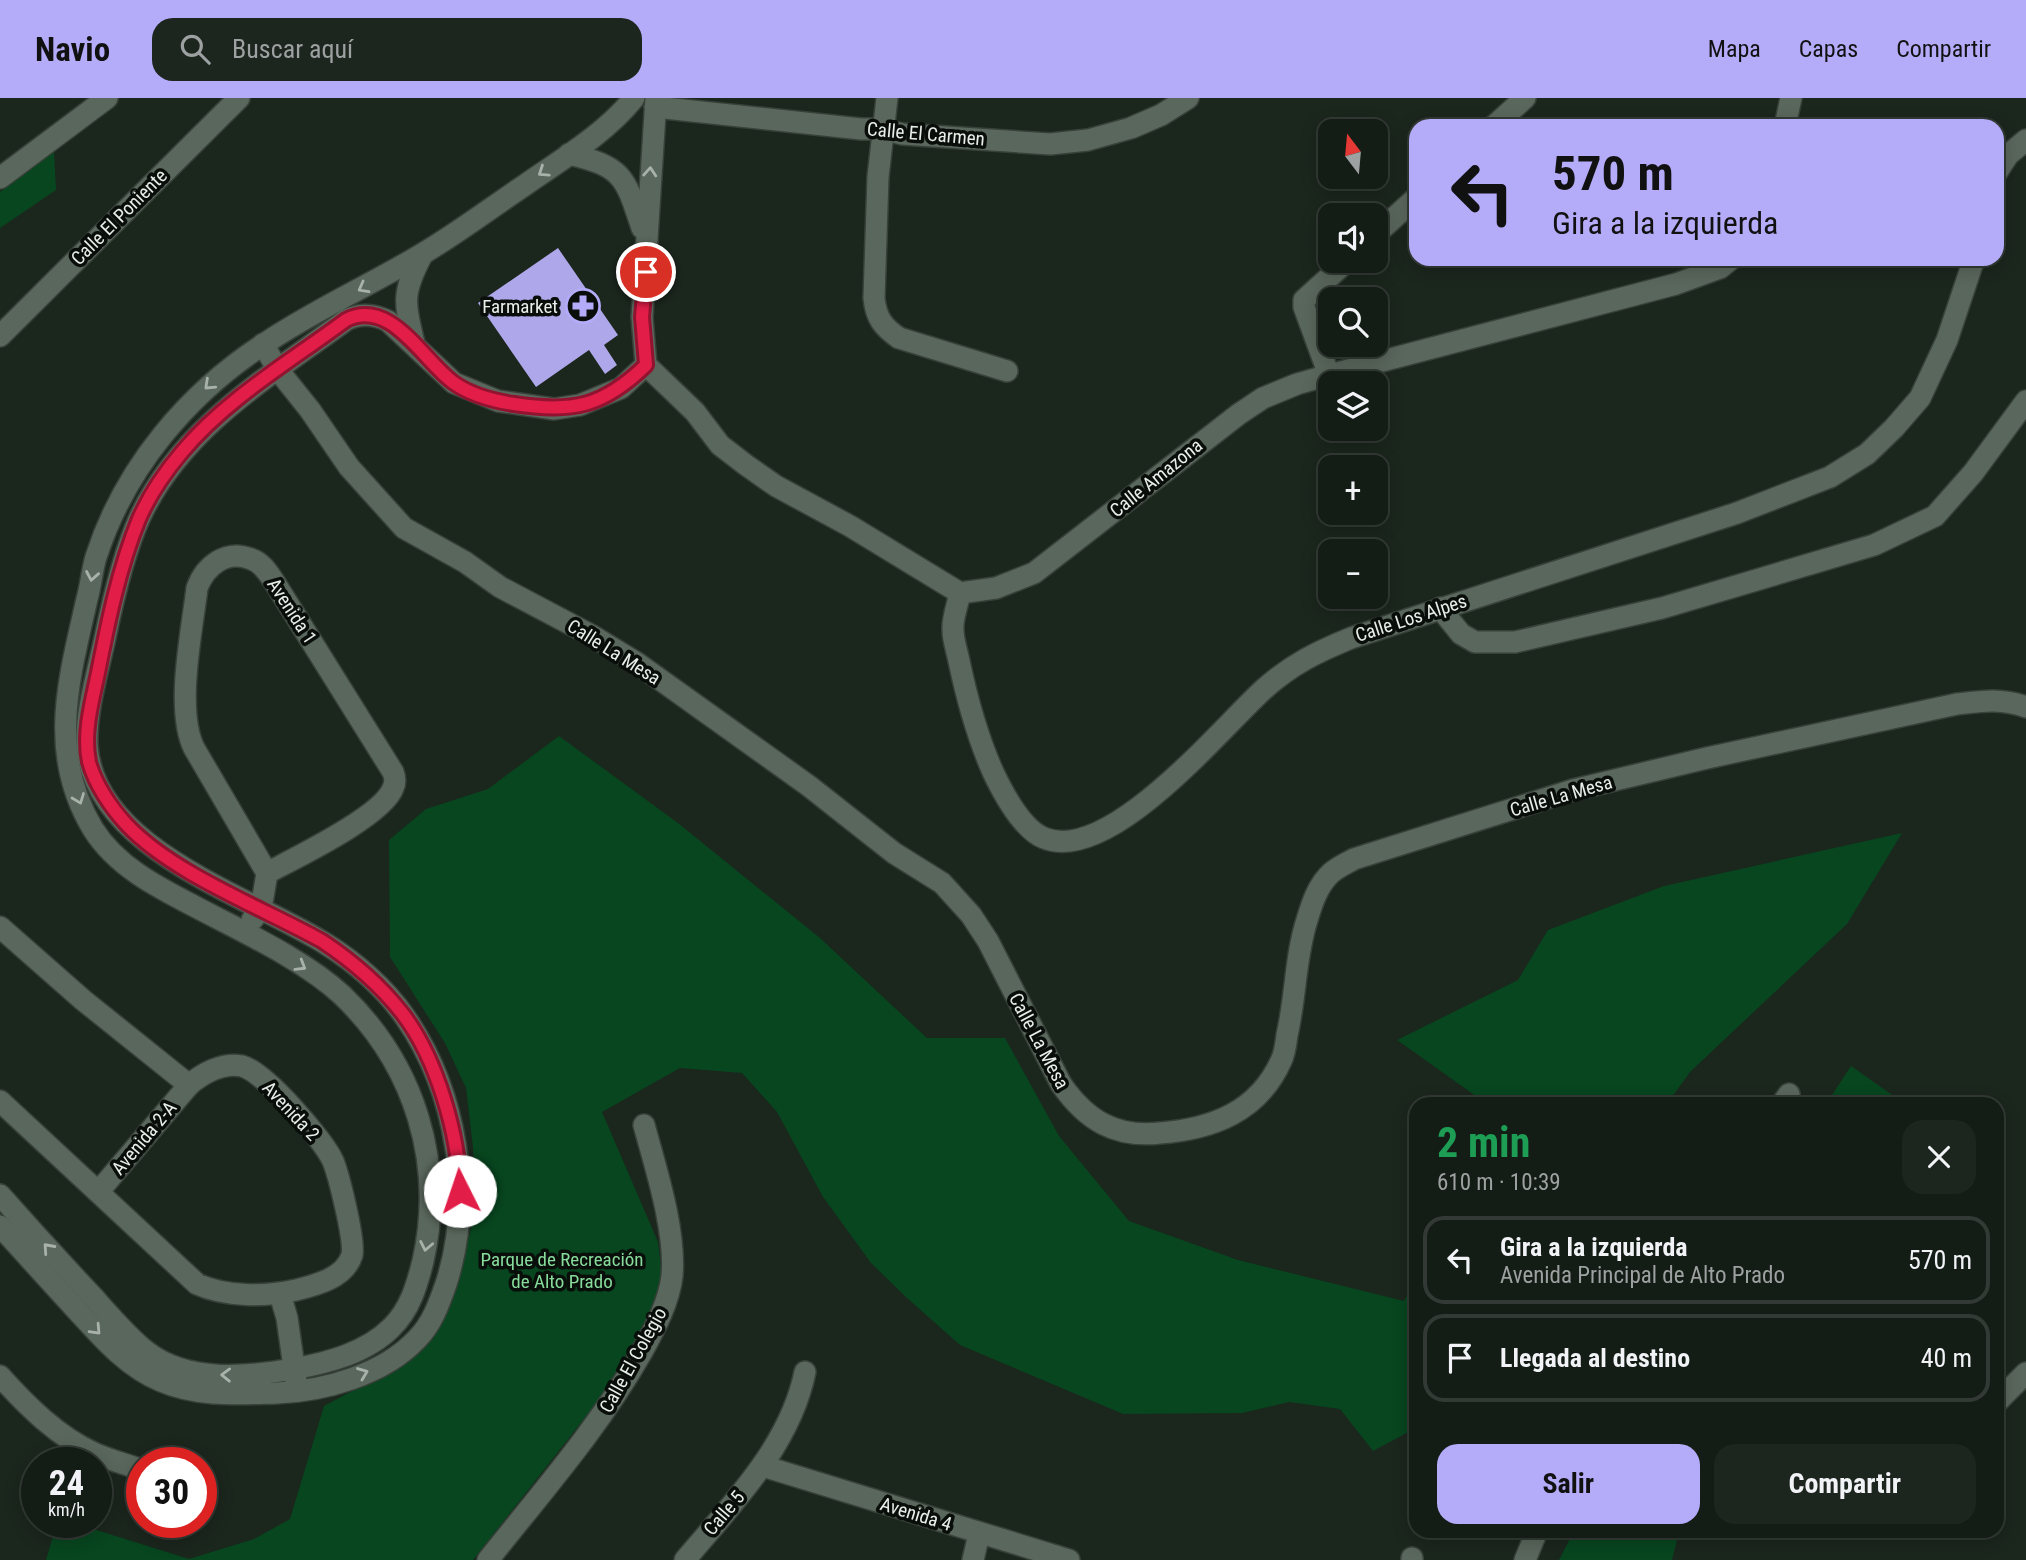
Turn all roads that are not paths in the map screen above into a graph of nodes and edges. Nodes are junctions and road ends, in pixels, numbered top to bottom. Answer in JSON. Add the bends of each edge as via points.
{"nodes":[{"id":1,"x":107,"y":98,"type":"edge"},
{"id":2,"x":239,"y":98,"type":"edge"},
{"id":3,"x":634,"y":98,"type":"edge"},
{"id":4,"x":887,"y":98,"type":"edge"},
{"id":5,"x":1188,"y":98,"type":"edge"},
{"id":6,"x":1525,"y":98,"type":"edge"},
{"id":7,"x":1791,"y":98,"type":"edge"},
{"id":8,"x":656,"y":102,"type":"edge"},
{"id":9,"x":1502,"y":119,"type":"edge"},
{"id":10,"x":1786,"y":119,"type":"edge"},
{"id":11,"x":883,"y":129,"type":"junction"},
{"id":12,"x":2026,"y":140,"type":"edge"},
{"id":13,"x":569,"y":154,"type":"junction"},
{"id":14,"x":2004,"y":161,"type":"edge"},
{"id":15,"x":0,"y":178,"type":"edge"},
{"id":16,"x":1409,"y":204,"type":"edge"},
{"id":17,"x":1388,"y":223,"type":"edge"},
{"id":18,"x":646,"y":240,"type":"junction"},
{"id":19,"x":422,"y":255,"type":"junction"},
{"id":20,"x":1722,"y":266,"type":"edge"},
{"id":21,"x":1972,"y":266,"type":"edge"},
{"id":22,"x":1334,"y":273,"type":"edge"},
{"id":23,"x":0,"y":336,"type":"edge"},
{"id":24,"x":414,"y":343,"type":"junction"},
{"id":25,"x":263,"y":344,"type":"junction"},
{"id":26,"x":646,"y":365,"type":"junction"},
{"id":27,"x":278,"y":370,"type":"junction"},
{"id":28,"x":1007,"y":370,"type":"dead end"},
{"id":29,"x":1328,"y":371,"type":"edge"},
{"id":30,"x":1344,"y":371,"type":"edge"},
{"id":31,"x":1318,"y":378,"type":"edge"},
{"id":32,"x":2026,"y":401,"type":"edge"},
{"id":33,"x":960,"y":593,"type":"junction"},
{"id":34,"x":1440,"y":608,"type":"junction"},
{"id":35,"x":2026,"y":707,"type":"edge"},
{"id":36,"x":267,"y":873,"type":"junction"},
{"id":37,"x":261,"y":909,"type":"junction"},
{"id":38,"x":0,"y":927,"type":"edge"},
{"id":39,"x":242,"y":932,"type":"junction"},
{"id":40,"x":189,"y":1085,"type":"junction"},
{"id":41,"x":0,"y":1101,"type":"edge"},
{"id":42,"x":643,"y":1125,"type":"dead end"},
{"id":43,"x":99,"y":1191,"type":"junction"},
{"id":44,"x":0,"y":1195,"type":"edge"},
{"id":45,"x":0,"y":1226,"type":"edge"},
{"id":46,"x":280,"y":1294,"type":"junction"},
{"id":47,"x":294,"y":1368,"type":"junction"},
{"id":48,"x":805,"y":1372,"type":"dead end"},
{"id":49,"x":2026,"y":1373,"type":"edge"},
{"id":50,"x":0,"y":1376,"type":"edge"},
{"id":51,"x":297,"y":1391,"type":"junction"},
{"id":52,"x":2004,"y":1395,"type":"edge"},
{"id":53,"x":126,"y":1464,"type":"edge"},
{"id":54,"x":763,"y":1466,"type":"junction"},
{"id":55,"x":979,"y":1534,"type":"junction"},
{"id":56,"x":1534,"y":1538,"type":"edge"},
{"id":57,"x":488,"y":1560,"type":"edge"},
{"id":58,"x":685,"y":1560,"type":"edge"},
{"id":59,"x":973,"y":1560,"type":"edge"},
{"id":60,"x":1069,"y":1560,"type":"edge"},
{"id":61,"x":1525,"y":1560,"type":"edge"}],
"edges":[{"from":1,"to":15,"type":"street"},
{"from":2,"to":23,"type":"street","name":"Calle El Poniente"},
{"from":3,"to":13,"type":"street"},
{"from":4,"to":11,"type":"street"},
{"from":5,"to":11,"type":"street","name":"Calle El Carmen","via":[[1131,128],[1050,145]]},
{"from":6,"to":9,"type":"street"},
{"from":7,"to":10,"type":"street"},
{"from":8,"to":11,"type":"street","name":"Calle El Carmen"},
{"from":18,"to":8,"type":"street","one_way":true},
{"from":11,"to":28,"type":"street","via":[[876,315],[900,338]]},
{"from":12,"to":14,"type":"street"},
{"from":13,"to":18,"type":"street","via":[[604,163],[617,173],[626,184]]},
{"from":13,"to":19,"type":"street","one_way":true},
{"from":16,"to":17,"type":"street"},
{"from":18,"to":26,"type":"street","via":[[642,317]]},
{"from":19,"to":24,"type":"street","via":[[406,295]]},
{"from":19,"to":25,"type":"street","one_way":true},
{"from":20,"to":30,"type":"street","name":"Calle Amazona","via":[[1676,284]]},
{"from":21,"to":34,"type":"street","name":"Calle Los Alpes","via":[[1947,340],[1920,398],[1867,454],[1830,477],[1737,513]]},
{"from":22,"to":29,"type":"street","via":[[1304,300]]},
{"from":24,"to":26,"type":"street","via":[[440,371],[470,391],[498,401],[554,409],[607,395]]},
{"from":24,"to":27,"type":"street","via":[[380,317],[355,316]]},
{"from":25,"to":27,"type":"street","name":"Calle La Mesa"},
{"from":25,"to":39,"type":"street","one_way":true,"via":[[218,377],[173,421],[123,497],[95,560],[65,726],[69,771],[95,833],[139,875]]},
{"from":26,"to":33,"type":"street","via":[[695,411],[720,445],[746,465]]},
{"from":27,"to":35,"type":"street","name":"Calle La Mesa","via":[[349,467],[404,528],[636,663],[809,786],[894,853],[942,883],[988,941],[1073,1101],[1095,1120],[1120,1132],[1149,1135],[1194,1129],[1242,1110],[1258,1094],[1282,1060],[1297,959],[1311,907],[1332,872],[1354,859],[1573,790],[1707,758],[1958,704],[1991,700]]},
{"from":27,"to":37,"type":"street","via":[[196,437],[140,517],[107,626],[87,741],[98,783],[127,825],[167,857]]},
{"from":31,"to":33,"type":"street","name":"Calle Amazona","via":[[1264,398],[1239,414],[1034,573],[996,588]]},
{"from":32,"to":34,"type":"street","via":[[1936,516],[1874,545],[1662,608],[1515,642],[1475,642],[1461,634]]},
{"from":33,"to":34,"type":"street","name":"Calle Los Alpes","via":[[952,628],[981,745],[1004,797],[1023,820],[1045,839],[1062,841],[1100,832],[1135,811],[1265,688],[1305,657]]},
{"from":36,"to":36,"type":"street","name":"Avenida 1","via":[[362,821],[392,792],[395,780],[262,566],[251,558],[222,559],[201,575],[197,588],[186,691],[188,736]]},
{"from":36,"to":37,"type":"street"},
{"from":37,"to":39,"type":"street"},
{"from":51,"to":37,"type":"street","one_way":true,"via":[[372,1370],[398,1355],[434,1317],[451,1266],[460,1207],[459,1175],[442,1094],[404,1016],[341,953]]},
{"from":38,"to":40,"type":"street"},
{"from":39,"to":47,"type":"street","one_way":true,"via":[[325,982],[369,1026],[410,1092],[426,1151],[430,1224],[417,1285],[401,1317],[362,1349]]},
{"from":40,"to":43,"type":"street","name":"Avenida 2-A"},
{"from":40,"to":46,"type":"street","name":"Avenida 2","via":[[217,1068],[242,1066],[253,1071],[296,1112],[333,1161],[352,1255],[332,1278]]},
{"from":41,"to":43,"type":"street","name":"Avenida 2"},
{"from":42,"to":57,"type":"street","name":"Calle El Colegio","via":[[673,1262],[667,1299],[601,1418]]},
{"from":43,"to":46,"type":"street","name":"Avenida 2","via":[[197,1284],[227,1293]]},
{"from":47,"to":44,"type":"street","one_way":true,"via":[[221,1375],[187,1371],[161,1361],[130,1337]]},
{"from":45,"to":51,"type":"street","one_way":true,"via":[[107,1342],[157,1379],[209,1393]]},
{"from":46,"to":47,"type":"street"},
{"from":47,"to":51,"type":"street"},
{"from":48,"to":54,"type":"street","name":"Calle 5","via":[[800,1396]]},
{"from":49,"to":52,"type":"street"},
{"from":50,"to":53,"type":"street","via":[[22,1401],[74,1441]]},
{"from":54,"to":55,"type":"street","name":"Avenida 4"},
{"from":54,"to":58,"type":"street","name":"Calle 5"},
{"from":55,"to":59,"type":"street"},
{"from":55,"to":60,"type":"street","name":"Avenida 4"},
{"from":56,"to":61,"type":"street"}]}
